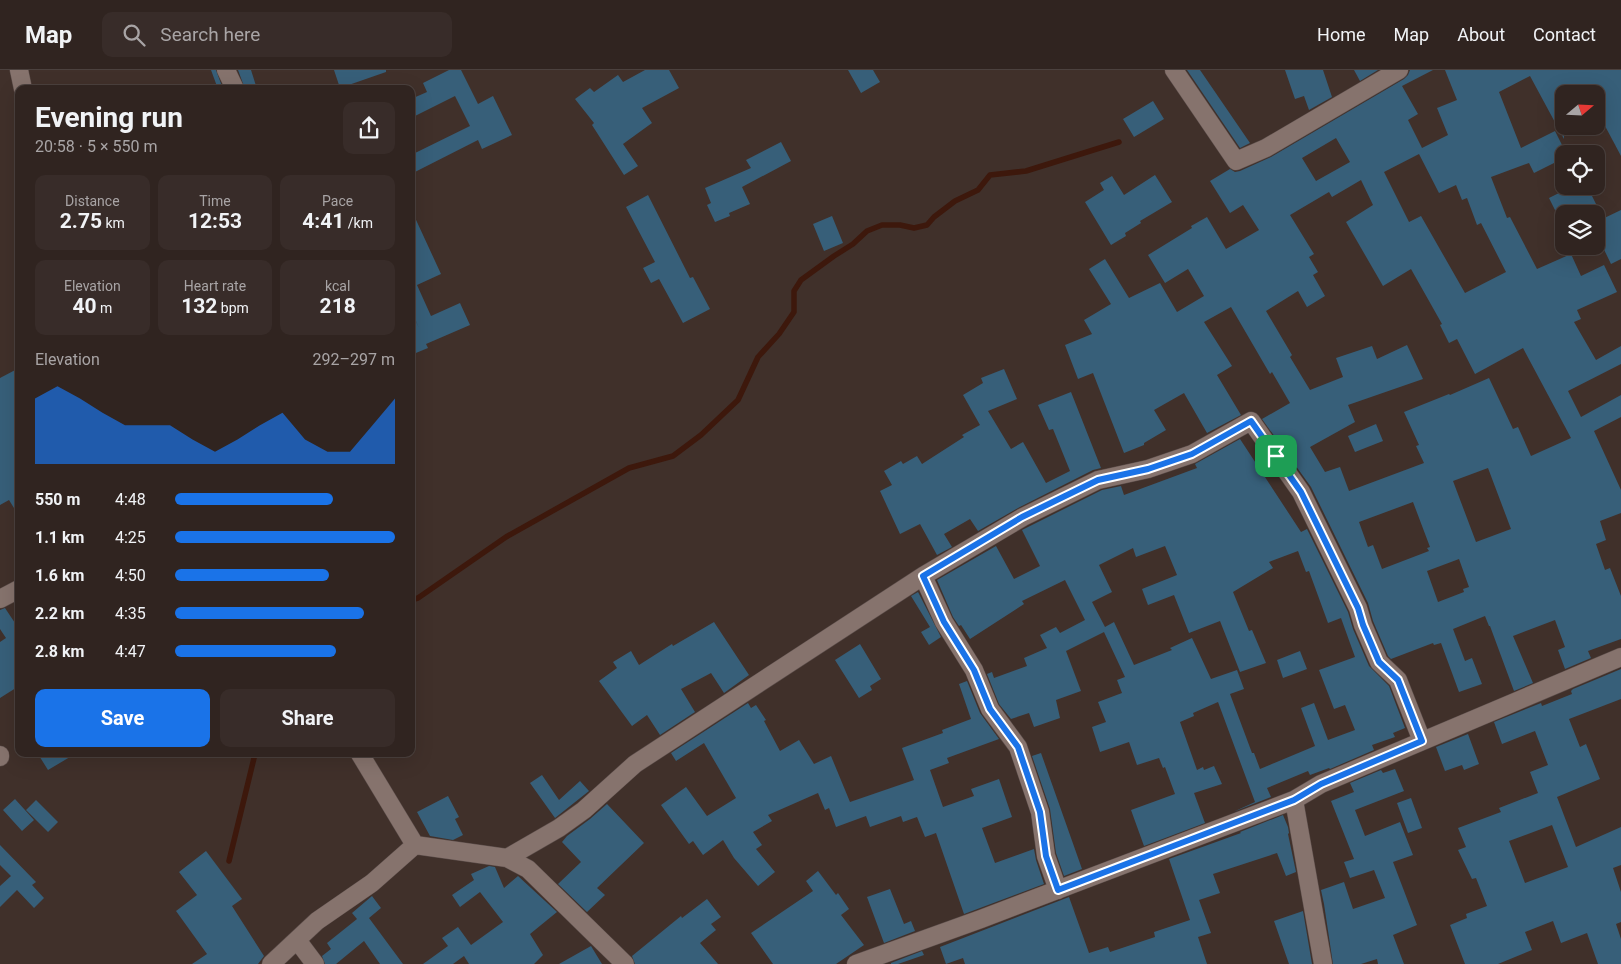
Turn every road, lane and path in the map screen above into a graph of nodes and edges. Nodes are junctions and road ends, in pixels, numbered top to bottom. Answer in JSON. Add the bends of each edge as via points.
{"nodes":[{"id":1,"x":19,"y":70,"type":"edge"},
{"id":2,"x":226,"y":70,"type":"edge"},
{"id":3,"x":1174,"y":70,"type":"edge"},
{"id":4,"x":1399,"y":70,"type":"edge"},
{"id":5,"x":22,"y":85,"type":"edge"},
{"id":6,"x":233,"y":85,"type":"edge"},
{"id":7,"x":923,"y":576,"type":"junction"},
{"id":8,"x":15,"y":592,"type":"edge"},
{"id":9,"x":0,"y":599,"type":"edge"},
{"id":10,"x":1621,"y":657,"type":"edge"},
{"id":11,"x":1422,"y":741,"type":"junction"},
{"id":12,"x":362,"y":757,"type":"edge"},
{"id":13,"x":1294,"y":800,"type":"junction"},
{"id":14,"x":415,"y":845,"type":"junction"},
{"id":15,"x":507,"y":858,"type":"junction"},
{"id":16,"x":1058,"y":890,"type":"junction"},
{"id":17,"x":297,"y":940,"type":"junction"},
{"id":18,"x":271,"y":964,"type":"edge"},
{"id":19,"x":315,"y":964,"type":"edge"},
{"id":20,"x":625,"y":964,"type":"edge"},
{"id":21,"x":856,"y":964,"type":"edge"},
{"id":22,"x":1323,"y":964,"type":"edge"}],
"edges":[{"from":1,"to":5,"type":"street"},
{"from":2,"to":6,"type":"street"},
{"from":3,"to":4,"type":"street","via":[[1236,161],[1266,148]]},
{"from":7,"to":11,"type":"street","via":[[1022,517],[1098,480],[1148,469],[1192,454],[1251,421],[1301,492],[1358,608],[1379,662],[1398,680]]},
{"from":7,"to":15,"type":"street","via":[[635,764],[560,828]]},
{"from":7,"to":16,"type":"street","via":[[944,622],[974,670],[990,709],[1018,747],[1040,812],[1046,856]]},
{"from":8,"to":9,"type":"street"},
{"from":10,"to":11,"type":"street"},
{"from":11,"to":13,"type":"street","via":[[1321,784]]},
{"from":12,"to":14,"type":"street"},
{"from":13,"to":16,"type":"street"},
{"from":13,"to":22,"type":"street"},
{"from":14,"to":15,"type":"street"},
{"from":14,"to":17,"type":"street","via":[[372,883],[317,921]]},
{"from":15,"to":20,"type":"street","via":[[528,869]]},
{"from":16,"to":21,"type":"street"},
{"from":17,"to":18,"type":"street"},
{"from":17,"to":19,"type":"street"}]}
